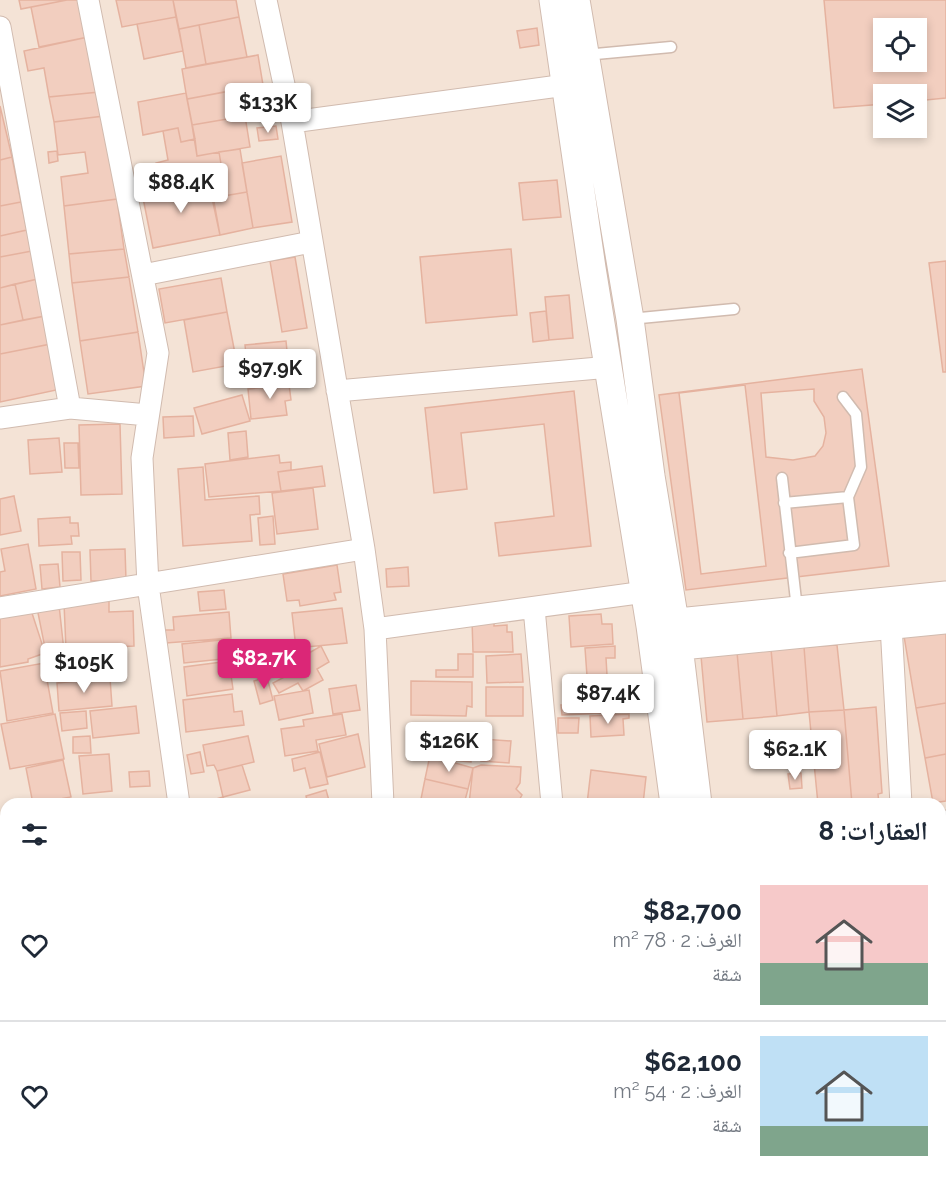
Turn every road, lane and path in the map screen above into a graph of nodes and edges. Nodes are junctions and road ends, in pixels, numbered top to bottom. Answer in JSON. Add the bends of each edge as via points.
{"nodes":[{"id":1,"x":88,"y":0,"type":"edge"},
{"id":2,"x":266,"y":0,"type":"edge"},
{"id":3,"x":553,"y":0,"type":"edge"},
{"id":4,"x":576,"y":0,"type":"edge"},
{"id":5,"x":0,"y":27,"type":"edge"},
{"id":6,"x":671,"y":47,"type":"dead end"},
{"id":7,"x":584,"y":55,"type":"junction"},
{"id":8,"x":566,"y":85,"type":"junction"},
{"id":9,"x":292,"y":122,"type":"junction"},
{"id":10,"x":311,"y":242,"type":"junction"},
{"id":11,"x":620,"y":263,"type":"junction"},
{"id":12,"x":592,"y":268,"type":"junction"},
{"id":13,"x":142,"y":275,"type":"junction"},
{"id":14,"x":734,"y":309,"type":"dead end"},
{"id":15,"x":630,"y":319,"type":"junction"},
{"id":16,"x":610,"y":367,"type":"junction"},
{"id":17,"x":337,"y":391,"type":"junction"},
{"id":18,"x":843,"y":397,"type":"dead end"},
{"id":19,"x":70,"y":408,"type":"junction"},
{"id":20,"x":148,"y":415,"type":"junction"},
{"id":21,"x":0,"y":418,"type":"edge"},
{"id":22,"x":782,"y":478,"type":"dead end"},
{"id":23,"x":848,"y":497,"type":"junction"},
{"id":24,"x":784,"y":503,"type":"junction"},
{"id":25,"x":364,"y":549,"type":"junction"},
{"id":26,"x":789,"y":553,"type":"junction"},
{"id":27,"x":148,"y":585,"type":"junction"},
{"id":28,"x":645,"y":592,"type":"junction"},
{"id":29,"x":946,"y":595,"type":"edge"},
{"id":30,"x":0,"y":608,"type":"edge"},
{"id":31,"x":534,"y":608,"type":"junction"},
{"id":32,"x":797,"y":611,"type":"junction"},
{"id":33,"x":946,"y":620,"type":"edge"},
{"id":34,"x":891,"y":625,"type":"junction"},
{"id":35,"x":375,"y":629,"type":"junction"},
{"id":36,"x":664,"y":636,"type":"junction"},
{"id":37,"x":178,"y":798,"type":"edge"},
{"id":38,"x":383,"y":798,"type":"edge"},
{"id":39,"x":551,"y":798,"type":"edge"},
{"id":40,"x":674,"y":798,"type":"edge"},
{"id":41,"x":697,"y":798,"type":"edge"},
{"id":42,"x":901,"y":798,"type":"edge"}],
"edges":[{"from":1,"to":13,"type":"street"},
{"from":2,"to":9,"type":"street"},
{"from":3,"to":8,"type":"street"},
{"from":4,"to":7,"type":"street"},
{"from":5,"to":19,"type":"street"},
{"from":6,"to":7,"type":"lane"},
{"from":7,"to":11,"type":"street"},
{"from":8,"to":9,"type":"street"},
{"from":8,"to":12,"type":"street"},
{"from":9,"to":10,"type":"street"},
{"from":10,"to":13,"type":"street"},
{"from":10,"to":17,"type":"street"},
{"from":11,"to":12,"type":"street"},
{"from":11,"to":15,"type":"street"},
{"from":12,"to":16,"type":"street"},
{"from":13,"to":20,"type":"street","via":[[158,353]]},
{"from":14,"to":15,"type":"lane"},
{"from":15,"to":36,"type":"street"},
{"from":16,"to":17,"type":"street"},
{"from":16,"to":28,"type":"street"},
{"from":17,"to":25,"type":"street"},
{"from":18,"to":23,"type":"lane","via":[[856,414],[861,467]]},
{"from":19,"to":20,"type":"street"},
{"from":19,"to":21,"type":"street"},
{"from":20,"to":27,"type":"street","via":[[142,458]]},
{"from":22,"to":24,"type":"lane"},
{"from":23,"to":24,"type":"lane"},
{"from":23,"to":26,"type":"lane","via":[[854,545]]},
{"from":24,"to":26,"type":"lane"},
{"from":25,"to":27,"type":"street"},
{"from":25,"to":35,"type":"street"},
{"from":26,"to":32,"type":"lane"},
{"from":27,"to":30,"type":"street"},
{"from":27,"to":37,"type":"street"},
{"from":28,"to":31,"type":"street"},
{"from":28,"to":36,"type":"street"},
{"from":29,"to":32,"type":"street"},
{"from":31,"to":35,"type":"street"},
{"from":31,"to":39,"type":"street"},
{"from":32,"to":36,"type":"street"},
{"from":33,"to":34,"type":"street"},
{"from":34,"to":36,"type":"street"},
{"from":34,"to":42,"type":"street"},
{"from":35,"to":38,"type":"street"},
{"from":36,"to":40,"type":"street"},
{"from":36,"to":41,"type":"street"}]}
